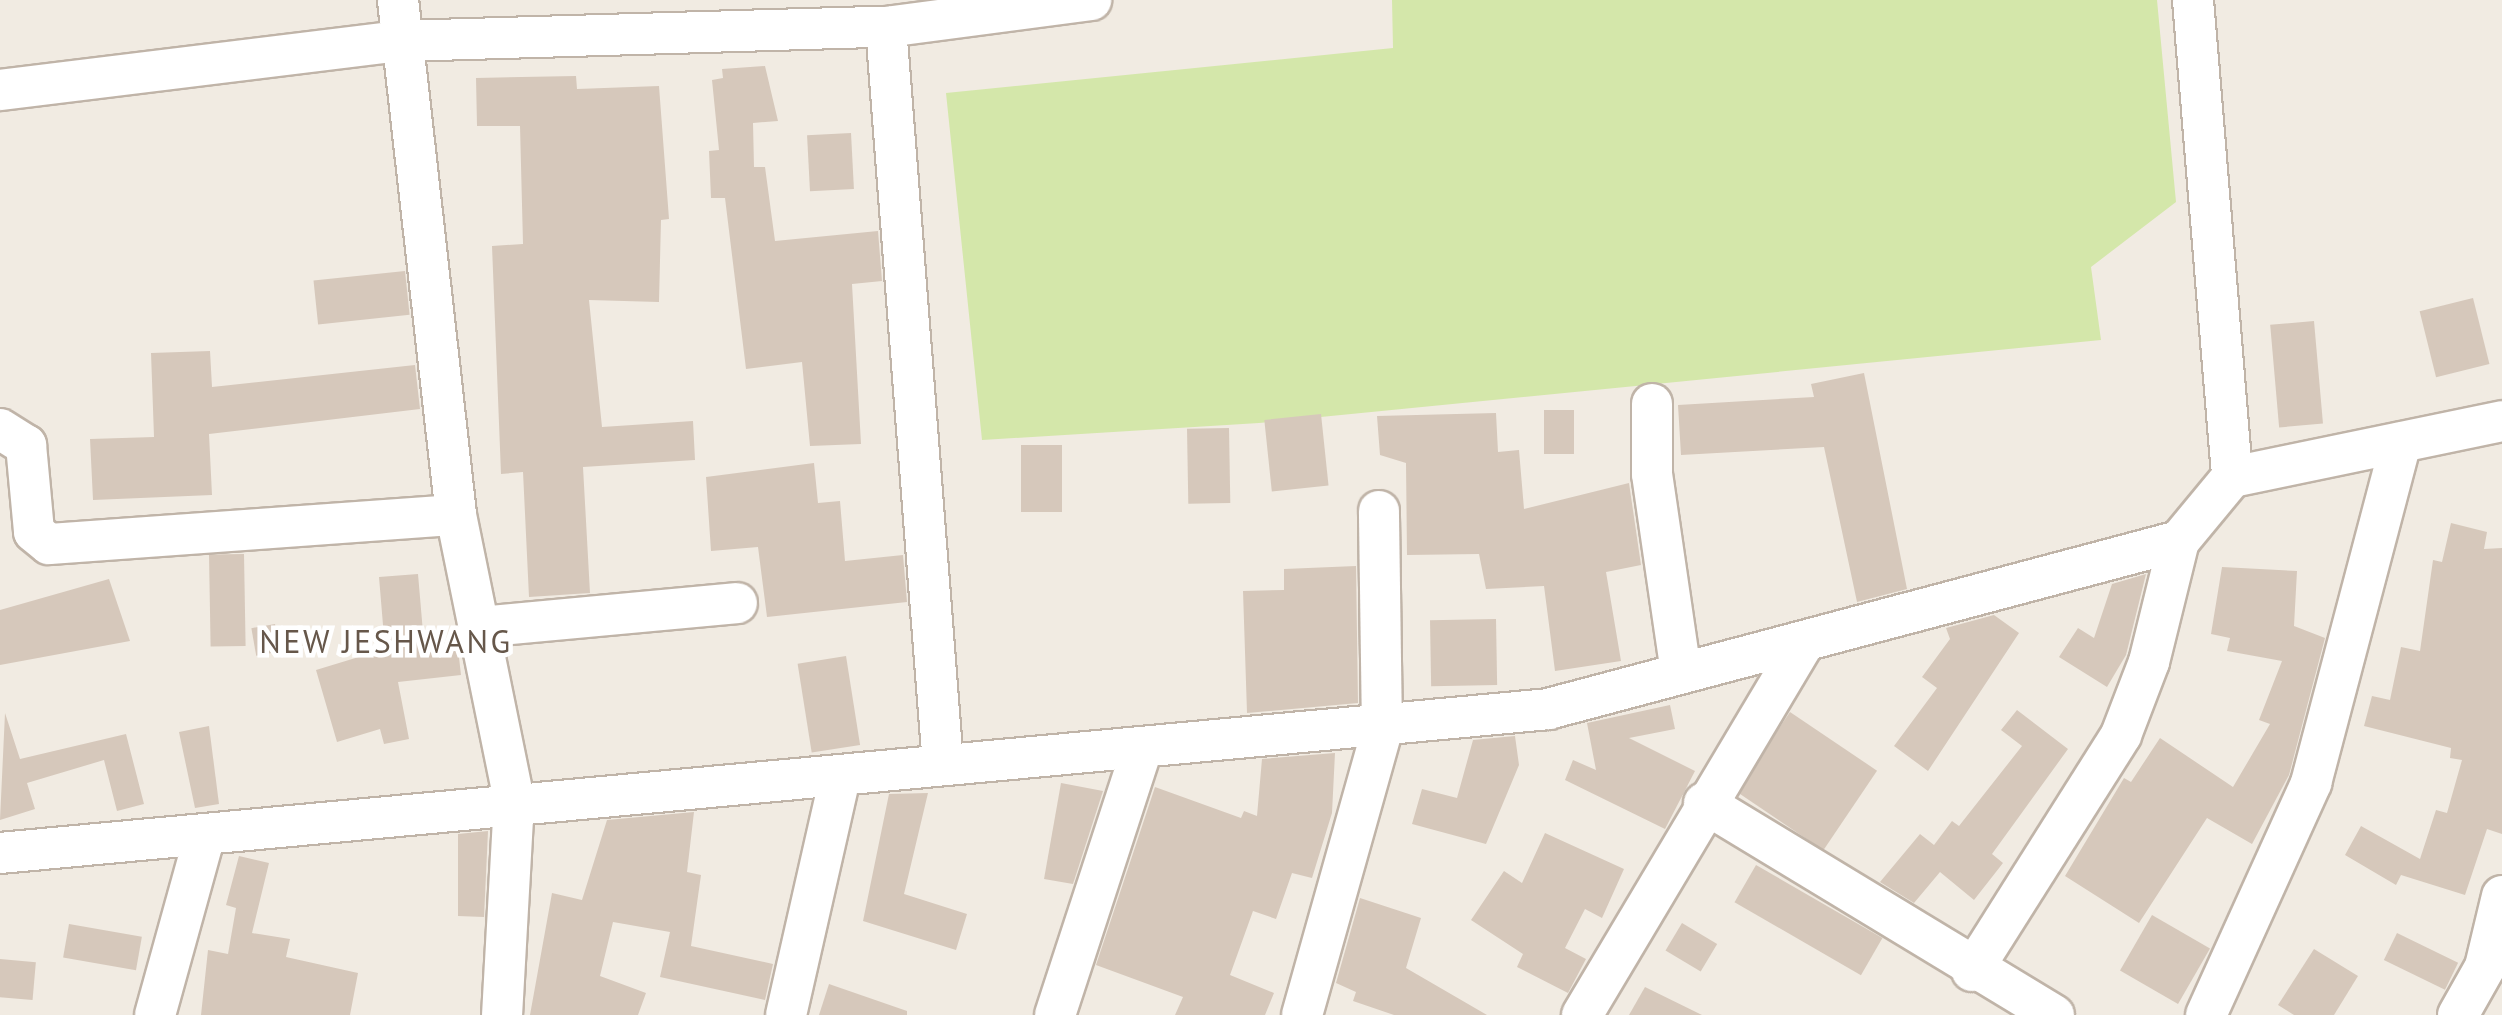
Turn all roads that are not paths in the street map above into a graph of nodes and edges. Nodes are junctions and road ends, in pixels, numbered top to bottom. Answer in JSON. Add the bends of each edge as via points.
{"nodes":[{"id":1,"x":398,"y":0,"type":"edge"},
{"id":2,"x":1091,"y":0,"type":"edge"},
{"id":3,"x":2193,"y":0,"type":"edge"},
{"id":4,"x":886,"y":27,"type":"junction"},
{"id":5,"x":401,"y":42,"type":"junction"},
{"id":6,"x":0,"y":90,"type":"edge"},
{"id":7,"x":1652,"y":404,"type":"dead end"},
{"id":8,"x":2502,"y":420,"type":"edge"},
{"id":9,"x":0,"y":428,"type":"edge"},
{"id":10,"x":2401,"y":443,"type":"junction"},
{"id":11,"x":2232,"y":476,"type":"junction"},
{"id":12,"x":1379,"y":510,"type":"dead end"},
{"id":13,"x":456,"y":515,"type":"junction"},
{"id":14,"x":2178,"y":541,"type":"junction"},
{"id":15,"x":736,"y":602,"type":"dead end"},
{"id":16,"x":479,"y":627,"type":"junction"},
{"id":17,"x":1804,"y":643,"type":"junction"},
{"id":18,"x":1680,"y":673,"type":"junction"},
{"id":19,"x":1382,"y":731,"type":"junction"},
{"id":20,"x":1142,"y":749,"type":"junction"},
{"id":21,"x":943,"y":765,"type":"junction"},
{"id":22,"x":840,"y":777,"type":"junction"},
{"id":23,"x":514,"y":801,"type":"junction"},
{"id":24,"x":1704,"y":803,"type":"junction"},
{"id":25,"x":204,"y":838,"type":"junction"},
{"id":26,"x":0,"y":853,"type":"edge"},
{"id":27,"x":2502,"y":896,"type":"edge"},
{"id":28,"x":1972,"y":970,"type":"junction"},
{"id":29,"x":155,"y":1015,"type":"edge"},
{"id":30,"x":502,"y":1015,"type":"edge"},
{"id":31,"x":786,"y":1015,"type":"edge"},
{"id":32,"x":1056,"y":1015,"type":"edge"},
{"id":33,"x":1302,"y":1015,"type":"edge"},
{"id":34,"x":1582,"y":1015,"type":"edge"},
{"id":35,"x":2054,"y":1015,"type":"edge"},
{"id":36,"x":2206,"y":1015,"type":"edge"},
{"id":37,"x":2458,"y":1015,"type":"edge"}],
"edges":[{"from":1,"to":5,"type":"street"},
{"from":2,"to":4,"type":"street"},
{"from":3,"to":11,"type":"street"},
{"from":4,"to":5,"type":"street"},
{"from":4,"to":21,"type":"street"},
{"from":5,"to":6,"type":"street"},
{"from":5,"to":13,"type":"street"},
{"from":7,"to":18,"type":"street","via":[[1652,474]]},
{"from":8,"to":10,"type":"street"},
{"from":9,"to":13,"type":"street","via":[[26,446],[34,532],[49,544]]},
{"from":10,"to":11,"type":"street"},
{"from":10,"to":36,"type":"street","via":[[2311,783]]},
{"from":11,"to":14,"type":"street"},
{"from":12,"to":19,"type":"street"},
{"from":13,"to":16,"type":"street"},
{"from":14,"to":17,"type":"street"},
{"from":14,"to":28,"type":"street","via":[[2149,662],[2121,735]]},
{"from":15,"to":16,"type":"street"},
{"from":16,"to":23,"type":"street"},
{"from":17,"to":18,"type":"street"},
{"from":17,"to":24,"type":"street"},
{"from":18,"to":19,"type":"street","via":[[1548,710]]},
{"from":19,"to":20,"type":"street"},
{"from":19,"to":33,"type":"street"},
{"from":20,"to":21,"type":"street"},
{"from":20,"to":32,"type":"street"},
{"from":21,"to":22,"type":"street"},
{"from":22,"to":23,"type":"street"},
{"from":22,"to":31,"type":"street"},
{"from":23,"to":25,"type":"street"},
{"from":23,"to":30,"type":"street"},
{"from":24,"to":28,"type":"street"},
{"from":24,"to":34,"type":"street"},
{"from":25,"to":26,"type":"street"},
{"from":25,"to":29,"type":"street"},
{"from":27,"to":37,"type":"street","via":[[2485,967]]},
{"from":28,"to":35,"type":"street"}]}
